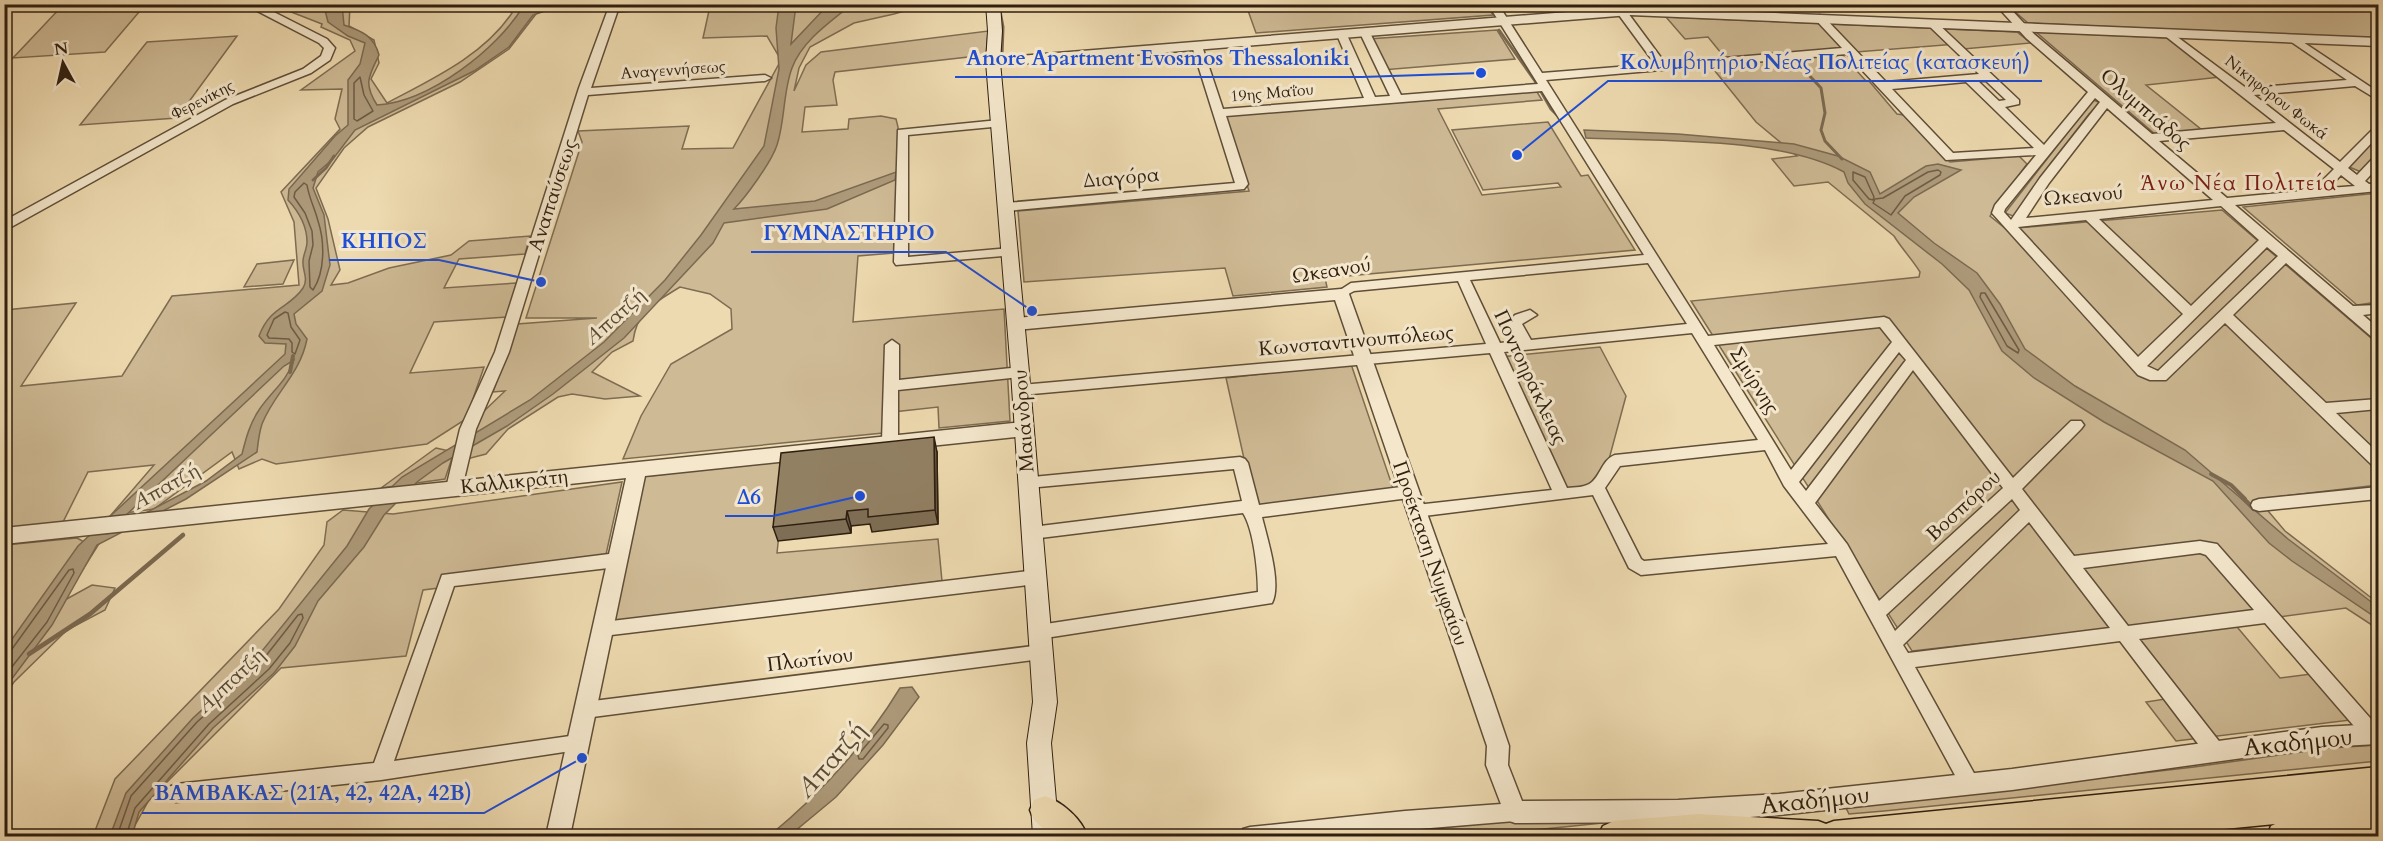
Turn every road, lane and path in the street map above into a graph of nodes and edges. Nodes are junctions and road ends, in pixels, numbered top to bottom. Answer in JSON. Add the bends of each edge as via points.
{"nodes":[{"id":1,"x":249,"y":4,"type":"edge"},
{"id":2,"x":615,"y":4,"type":"edge"},
{"id":3,"x":993,"y":4,"type":"edge"},
{"id":4,"x":1493,"y":4,"type":"edge"},
{"id":5,"x":2000,"y":4,"type":"edge"},
{"id":6,"x":1625,"y":11,"type":"junction"},
{"id":7,"x":1815,"y":18,"type":"junction"},
{"id":8,"x":1504,"y":22,"type":"junction"},
{"id":9,"x":1931,"y":23,"type":"junction"},
{"id":10,"x":2021,"y":27,"type":"junction"},
{"id":11,"x":1365,"y":33,"type":"junction"},
{"id":12,"x":2168,"y":33,"type":"junction"},
{"id":13,"x":1342,"y":35,"type":"junction"},
{"id":14,"x":2294,"y":39,"type":"junction"},
{"id":15,"x":2379,"y":42,"type":"edge"},
{"id":16,"x":1197,"y":46,"type":"junction"},
{"id":17,"x":1848,"y":51,"type":"junction"},
{"id":18,"x":993,"y":62,"type":"junction"},
{"id":19,"x":1667,"y":66,"type":"junction"},
{"id":20,"x":1989,"y":77,"type":"junction"},
{"id":21,"x":765,"y":78,"type":"dead end"},
{"id":22,"x":1969,"y":79,"type":"junction"},
{"id":23,"x":1542,"y":82,"type":"junction"},
{"id":24,"x":2357,"y":82,"type":"junction"},
{"id":25,"x":1882,"y":86,"type":"junction"},
{"id":26,"x":2095,"y":90,"type":"junction"},
{"id":27,"x":584,"y":92,"type":"junction"},
{"id":28,"x":2244,"y":92,"type":"junction"},
{"id":29,"x":2379,"y":98,"type":"edge"},
{"id":30,"x":1397,"y":99,"type":"junction"},
{"id":31,"x":1371,"y":101,"type":"junction"},
{"id":32,"x":2107,"y":101,"type":"junction"},
{"id":33,"x":1996,"y":105,"type":"junction"},
{"id":34,"x":1218,"y":113,"type":"junction"},
{"id":35,"x":999,"y":124,"type":"junction"},
{"id":36,"x":2288,"y":126,"type":"junction"},
{"id":37,"x":2379,"y":130,"type":"edge"},
{"id":38,"x":2150,"y":138,"type":"junction"},
{"id":39,"x":2044,"y":151,"type":"junction"},
{"id":40,"x":2379,"y":160,"type":"edge"},
{"id":41,"x":2340,"y":167,"type":"junction"},
{"id":42,"x":2367,"y":186,"type":"edge"},
{"id":43,"x":2316,"y":194,"type":"junction"},
{"id":44,"x":2225,"y":203,"type":"junction"},
{"id":45,"x":1006,"y":207,"type":"junction"},
{"id":46,"x":2089,"y":216,"type":"junction"},
{"id":47,"x":2012,"y":223,"type":"junction"},
{"id":48,"x":4,"y":227,"type":"edge"},
{"id":49,"x":2267,"y":239,"type":"junction"},
{"id":50,"x":1010,"y":252,"type":"junction"},
{"id":51,"x":2286,"y":256,"type":"junction"},
{"id":52,"x":1652,"y":258,"type":"junction"},
{"id":53,"x":1462,"y":276,"type":"junction"},
{"id":54,"x":1341,"y":294,"type":"junction"},
{"id":55,"x":2379,"y":309,"type":"edge"},
{"id":56,"x":2351,"y":312,"type":"junction"},
{"id":57,"x":2224,"y":314,"type":"junction"},
{"id":58,"x":1530,"y":315,"type":"dead end"},
{"id":59,"x":2192,"y":315,"type":"junction"},
{"id":60,"x":1016,"y":324,"type":"junction"},
{"id":61,"x":1699,"y":335,"type":"junction"},
{"id":62,"x":2379,"y":335,"type":"edge"},
{"id":63,"x":1900,"y":341,"type":"junction"},
{"id":64,"x":892,"y":345,"type":"dead end"},
{"id":65,"x":1526,"y":345,"type":"junction"},
{"id":66,"x":1495,"y":347,"type":"junction"},
{"id":67,"x":1364,"y":359,"type":"junction"},
{"id":68,"x":1914,"y":359,"type":"junction"},
{"id":69,"x":2139,"y":365,"type":"junction"},
{"id":70,"x":1020,"y":372,"type":"junction"},
{"id":71,"x":892,"y":386,"type":"junction"},
{"id":72,"x":1021,"y":390,"type":"junction"},
{"id":73,"x":2379,"y":404,"type":"edge"},
{"id":74,"x":2323,"y":409,"type":"junction"},
{"id":75,"x":2076,"y":425,"type":"dead end"},
{"id":76,"x":1024,"y":429,"type":"junction"},
{"id":77,"x":890,"y":441,"type":"junction"},
{"id":78,"x":1769,"y":444,"type":"junction"},
{"id":79,"x":2379,"y":462,"type":"edge"},
{"id":80,"x":637,"y":468,"type":"junction"},
{"id":81,"x":1028,"y":482,"type":"junction"},
{"id":82,"x":1790,"y":482,"type":"junction"},
{"id":83,"x":454,"y":488,"type":"junction"},
{"id":84,"x":1596,"y":488,"type":"junction"},
{"id":85,"x":2012,"y":489,"type":"junction"},
{"id":86,"x":2379,"y":493,"type":"edge"},
{"id":87,"x":1562,"y":494,"type":"junction"},
{"id":88,"x":1412,"y":502,"type":"junction"},
{"id":89,"x":1806,"y":503,"type":"junction"},
{"id":90,"x":2259,"y":505,"type":"dead end"},
{"id":91,"x":1251,"y":509,"type":"junction"},
{"id":92,"x":2029,"y":512,"type":"junction"},
{"id":93,"x":1032,"y":532,"type":"junction"},
{"id":94,"x":4,"y":536,"type":"edge"},
{"id":95,"x":1841,"y":549,"type":"junction"},
{"id":96,"x":617,"y":560,"type":"junction"},
{"id":97,"x":2070,"y":563,"type":"junction"},
{"id":98,"x":1036,"y":577,"type":"junction"},
{"id":99,"x":1877,"y":613,"type":"junction"},
{"id":100,"x":2270,"y":615,"type":"junction"},
{"id":101,"x":603,"y":629,"type":"junction"},
{"id":102,"x":2125,"y":634,"type":"junction"},
{"id":103,"x":1040,"y":642,"type":"junction"},
{"id":104,"x":1894,"y":643,"type":"junction"},
{"id":105,"x":1904,"y":661,"type":"junction"},
{"id":106,"x":585,"y":710,"type":"junction"},
{"id":107,"x":2376,"y":734,"type":"edge"},
{"id":108,"x":577,"y":743,"type":"junction"},
{"id":109,"x":2215,"y":751,"type":"junction"},
{"id":110,"x":381,"y":771,"type":"junction"},
{"id":111,"x":2379,"y":782,"type":"edge"},
{"id":112,"x":1970,"y":784,"type":"junction"},
{"id":113,"x":176,"y":793,"type":"dead end"},
{"id":114,"x":2379,"y":799,"type":"edge"},
{"id":115,"x":1515,"y":812,"type":"junction"},
{"id":116,"x":2379,"y":816,"type":"edge"},
{"id":117,"x":1046,"y":823,"type":"edge"},
{"id":118,"x":558,"y":837,"type":"edge"},
{"id":119,"x":1072,"y":837,"type":"edge"},
{"id":120,"x":1250,"y":837,"type":"edge"},
{"id":121,"x":1614,"y":837,"type":"edge"},
{"id":122,"x":1818,"y":837,"type":"edge"},
{"id":123,"x":1834,"y":837,"type":"edge"},
{"id":124,"x":2013,"y":837,"type":"edge"},
{"id":125,"x":2282,"y":837,"type":"edge"}],
"edges":[{"from":1,"to":48,"type":"street","name":"Φερενίκης","via":[[323,41],[329,54],[296,76],[229,102]]},
{"from":2,"to":27,"type":"street","name":"Αναπαύσεως"},
{"from":3,"to":18,"type":"main road","name":"Μαιάνδρου"},
{"from":4,"to":8,"type":"street","name":"Σμύρνης"},
{"from":5,"to":10,"type":"street","name":"Ολυμπιάδος"},
{"from":6,"to":7,"type":"street"},
{"from":6,"to":8,"type":"street"},
{"from":6,"to":19,"type":"street"},
{"from":7,"to":9,"type":"street"},
{"from":7,"to":17,"type":"street","via":[[1836,46]]},
{"from":8,"to":11,"type":"street"},
{"from":8,"to":23,"type":"street","name":"Σμύρνης"},
{"from":9,"to":10,"type":"street"},
{"from":9,"to":20,"type":"street"},
{"from":10,"to":12,"type":"street"},
{"from":10,"to":26,"type":"street","name":"Ολυμπιάδος"},
{"from":11,"to":13,"type":"street"},
{"from":11,"to":30,"type":"street"},
{"from":12,"to":14,"type":"street"},
{"from":12,"to":28,"type":"street","name":"Νικηφόρου Φωκά"},
{"from":13,"to":16,"type":"street"},
{"from":13,"to":31,"type":"street"},
{"from":14,"to":15,"type":"street"},
{"from":14,"to":24,"type":"street"},
{"from":16,"to":18,"type":"street"},
{"from":16,"to":34,"type":"street"},
{"from":17,"to":19,"type":"street","name":"19ης Μαΐου"},
{"from":17,"to":25,"type":"street"},
{"from":18,"to":35,"type":"main road","name":"Μαιάνδρου"},
{"from":19,"to":23,"type":"street","name":"19ης Μαΐου"},
{"from":20,"to":22,"type":"street"},
{"from":20,"to":33,"type":"street","via":[[2015,103]]},
{"from":21,"to":27,"type":"street","name":"Αναγεννήσεως"},
{"from":22,"to":25,"type":"street"},
{"from":22,"to":33,"type":"street"},
{"from":23,"to":30,"type":"street","name":"19ης Μαΐου"},
{"from":23,"to":52,"type":"street","name":"Σμύρνης"},
{"from":24,"to":28,"type":"street"},
{"from":24,"to":29,"type":"street"},
{"from":25,"to":39,"type":"street","via":[[1949,156]]},
{"from":26,"to":32,"type":"street","name":"Ολυμπιάδος"},
{"from":26,"to":39,"type":"street"},
{"from":27,"to":83,"type":"street","name":"Αναπαύσεως","via":[[502,352],[468,429]]},
{"from":28,"to":36,"type":"street","name":"Νικηφόρου Φωκά"},
{"from":30,"to":31,"type":"street","name":"19ης Μαΐου"},
{"from":31,"to":34,"type":"street","name":"19ης Μαΐου"},
{"from":32,"to":38,"type":"street","name":"Ολυμπιάδος"},
{"from":32,"to":47,"type":"street"},
{"from":33,"to":39,"type":"street"},
{"from":34,"to":45,"type":"street","name":"Διαγόρα","via":[[1240,186]]},
{"from":35,"to":45,"type":"main road","name":"Μαιάνδρου"},
{"from":35,"to":50,"type":"street","via":[[902,132],[901,262]]},
{"from":36,"to":38,"type":"street"},
{"from":36,"to":41,"type":"street","name":"Νικηφόρου Φωκά"},
{"from":37,"to":41,"type":"street"},
{"from":38,"to":44,"type":"street","name":"Ολυμπιάδος"},
{"from":39,"to":47,"type":"street","via":[[1999,208],[1999,215]]},
{"from":40,"to":42,"type":"street"},
{"from":41,"to":42,"type":"street","name":"Νικηφόρου Φωκά"},
{"from":41,"to":43,"type":"street"},
{"from":42,"to":43,"type":"street","name":"Ωκεανού"},
{"from":43,"to":44,"type":"street","name":"Ωκεανού"},
{"from":44,"to":46,"type":"street","name":"Ωκεανού"},
{"from":44,"to":49,"type":"street","name":"Ολυμπιάδος"},
{"from":45,"to":50,"type":"main road","name":"Μαιάνδρου"},
{"from":46,"to":47,"type":"street","name":"Ωκεανού"},
{"from":46,"to":59,"type":"street"},
{"from":47,"to":69,"type":"street"},
{"from":49,"to":51,"type":"street","name":"Ολυμπιάδος"},
{"from":49,"to":59,"type":"street"},
{"from":50,"to":60,"type":"main road","name":"Μαιάνδρου"},
{"from":51,"to":56,"type":"street","name":"Ολυμπιάδος"},
{"from":51,"to":57,"type":"street"},
{"from":52,"to":53,"type":"street","name":"Ωκεανού"},
{"from":52,"to":61,"type":"street","name":"Σμύρνης"},
{"from":53,"to":54,"type":"street","name":"Ωκεανού","via":[[1351,286]]},
{"from":53,"to":66,"type":"street","name":"Ποντοηράκλειας"},
{"from":54,"to":60,"type":"street","name":"Ωκεανού"},
{"from":54,"to":67,"type":"street","name":"Προέκταση Νυμφαίου"},
{"from":55,"to":56,"type":"street"},
{"from":56,"to":62,"type":"street","name":"Ολυμπιάδος"},
{"from":57,"to":69,"type":"street","via":[[2161,376],[2147,374]]},
{"from":57,"to":74,"type":"street"},
{"from":58,"to":65,"type":"street","via":[[1515,323]]},
{"from":59,"to":69,"type":"street"},
{"from":60,"to":70,"type":"main road","name":"Μαιάνδρου"},
{"from":61,"to":63,"type":"street","name":"Κωνσταντινουπόλεως","via":[[1884,322]]},
{"from":61,"to":65,"type":"street","name":"Κωνσταντινουπόλεως"},
{"from":61,"to":78,"type":"street","name":"Σμύρνης"},
{"from":63,"to":68,"type":"street"},
{"from":63,"to":82,"type":"street"},
{"from":64,"to":71,"type":"street"},
{"from":65,"to":66,"type":"street","name":"Κωνσταντινουπόλεως"},
{"from":66,"to":67,"type":"street","name":"Κωνσταντινουπόλεως"},
{"from":66,"to":87,"type":"street","name":"Ποντοηράκλειας"},
{"from":67,"to":72,"type":"street","name":"Κωνσταντινουπόλεως"},
{"from":67,"to":88,"type":"street","name":"Προέκταση Νυμφαίου"},
{"from":68,"to":85,"type":"street"},
{"from":68,"to":89,"type":"street"},
{"from":70,"to":71,"type":"street"},
{"from":70,"to":72,"type":"main road","name":"Μαιάνδρου"},
{"from":71,"to":77,"type":"street"},
{"from":72,"to":76,"type":"main road","name":"Μαιάνδρου"},
{"from":73,"to":74,"type":"street"},
{"from":74,"to":79,"type":"street"},
{"from":75,"to":85,"type":"street","name":"Βοσπόρου"},
{"from":76,"to":77,"type":"street","name":"Καλλικράτη"},
{"from":76,"to":81,"type":"main road","name":"Μαιάνδρου"},
{"from":77,"to":80,"type":"street","name":"Καλλικράτη"},
{"from":78,"to":82,"type":"street","name":"Σμύρνης"},
{"from":78,"to":84,"type":"street","via":[[1616,461]]},
{"from":80,"to":83,"type":"street","name":"Καλλικράτη"},
{"from":80,"to":96,"type":"street"},
{"from":81,"to":91,"type":"street","via":[[1240,463]]},
{"from":81,"to":93,"type":"main road","name":"Μαιάνδρου"},
{"from":82,"to":89,"type":"street","name":"Σμύρνης"},
{"from":83,"to":94,"type":"street","name":"Καλλικράτη"},
{"from":84,"to":87,"type":"street"},
{"from":84,"to":95,"type":"street","via":[[1641,568]]},
{"from":85,"to":92,"type":"street"},
{"from":85,"to":99,"type":"street","name":"Βοσπόρου"},
{"from":86,"to":90,"type":"street"},
{"from":87,"to":88,"type":"street"},
{"from":88,"to":91,"type":"street"},
{"from":88,"to":115,"type":"street","name":"Προέκταση Νυμφαίου","via":[[1498,746],[1497,765]]},
{"from":89,"to":95,"type":"street","name":"Σμύρνης"},
{"from":91,"to":93,"type":"street"},
{"from":91,"to":103,"type":"street","name":"Πλωτίνου","via":[[1266,598]]},
{"from":92,"to":97,"type":"street"},
{"from":92,"to":104,"type":"street"},
{"from":93,"to":98,"type":"main road","name":"Μαιάνδρου"},
{"from":95,"to":99,"type":"street","name":"Σμύρνης"},
{"from":96,"to":101,"type":"street"},
{"from":96,"to":110,"type":"street","via":[[448,580]]},
{"from":97,"to":100,"type":"street","via":[[2211,549]]},
{"from":97,"to":102,"type":"street"},
{"from":98,"to":101,"type":"street"},
{"from":98,"to":103,"type":"main road","name":"Μαιάνδρου"},
{"from":99,"to":104,"type":"street","name":"Σμύρνης"},
{"from":100,"to":102,"type":"street"},
{"from":100,"to":107,"type":"street"},
{"from":101,"to":106,"type":"street"},
{"from":102,"to":105,"type":"street"},
{"from":102,"to":109,"type":"street"},
{"from":103,"to":106,"type":"street","name":"Πλωτίνου"},
{"from":103,"to":117,"type":"main road","name":"Μαιάνδρου","via":[[1045,715],[1039,743]]},
{"from":104,"to":105,"type":"street","name":"Σμύρνης"},
{"from":105,"to":112,"type":"street","name":"Σμύρνης"},
{"from":106,"to":108,"type":"street"},
{"from":107,"to":109,"type":"street","name":"Ακαδήμου"},
{"from":108,"to":110,"type":"street"},
{"from":108,"to":118,"type":"street"},
{"from":109,"to":112,"type":"street","name":"Ακαδήμου"},
{"from":110,"to":113,"type":"street"},
{"from":111,"to":123,"type":"highway"},
{"from":112,"to":115,"type":"street","name":"Ακαδήμου","via":[[1697,810]]},
{"from":114,"to":124,"type":"highway"},
{"from":115,"to":120,"type":"street","name":"Ακαδήμου"},
{"from":116,"to":125,"type":"highway"},
{"from":117,"to":119,"type":"highway"},
{"from":121,"to":122,"type":"highway","via":[[1698,829]]}]}
